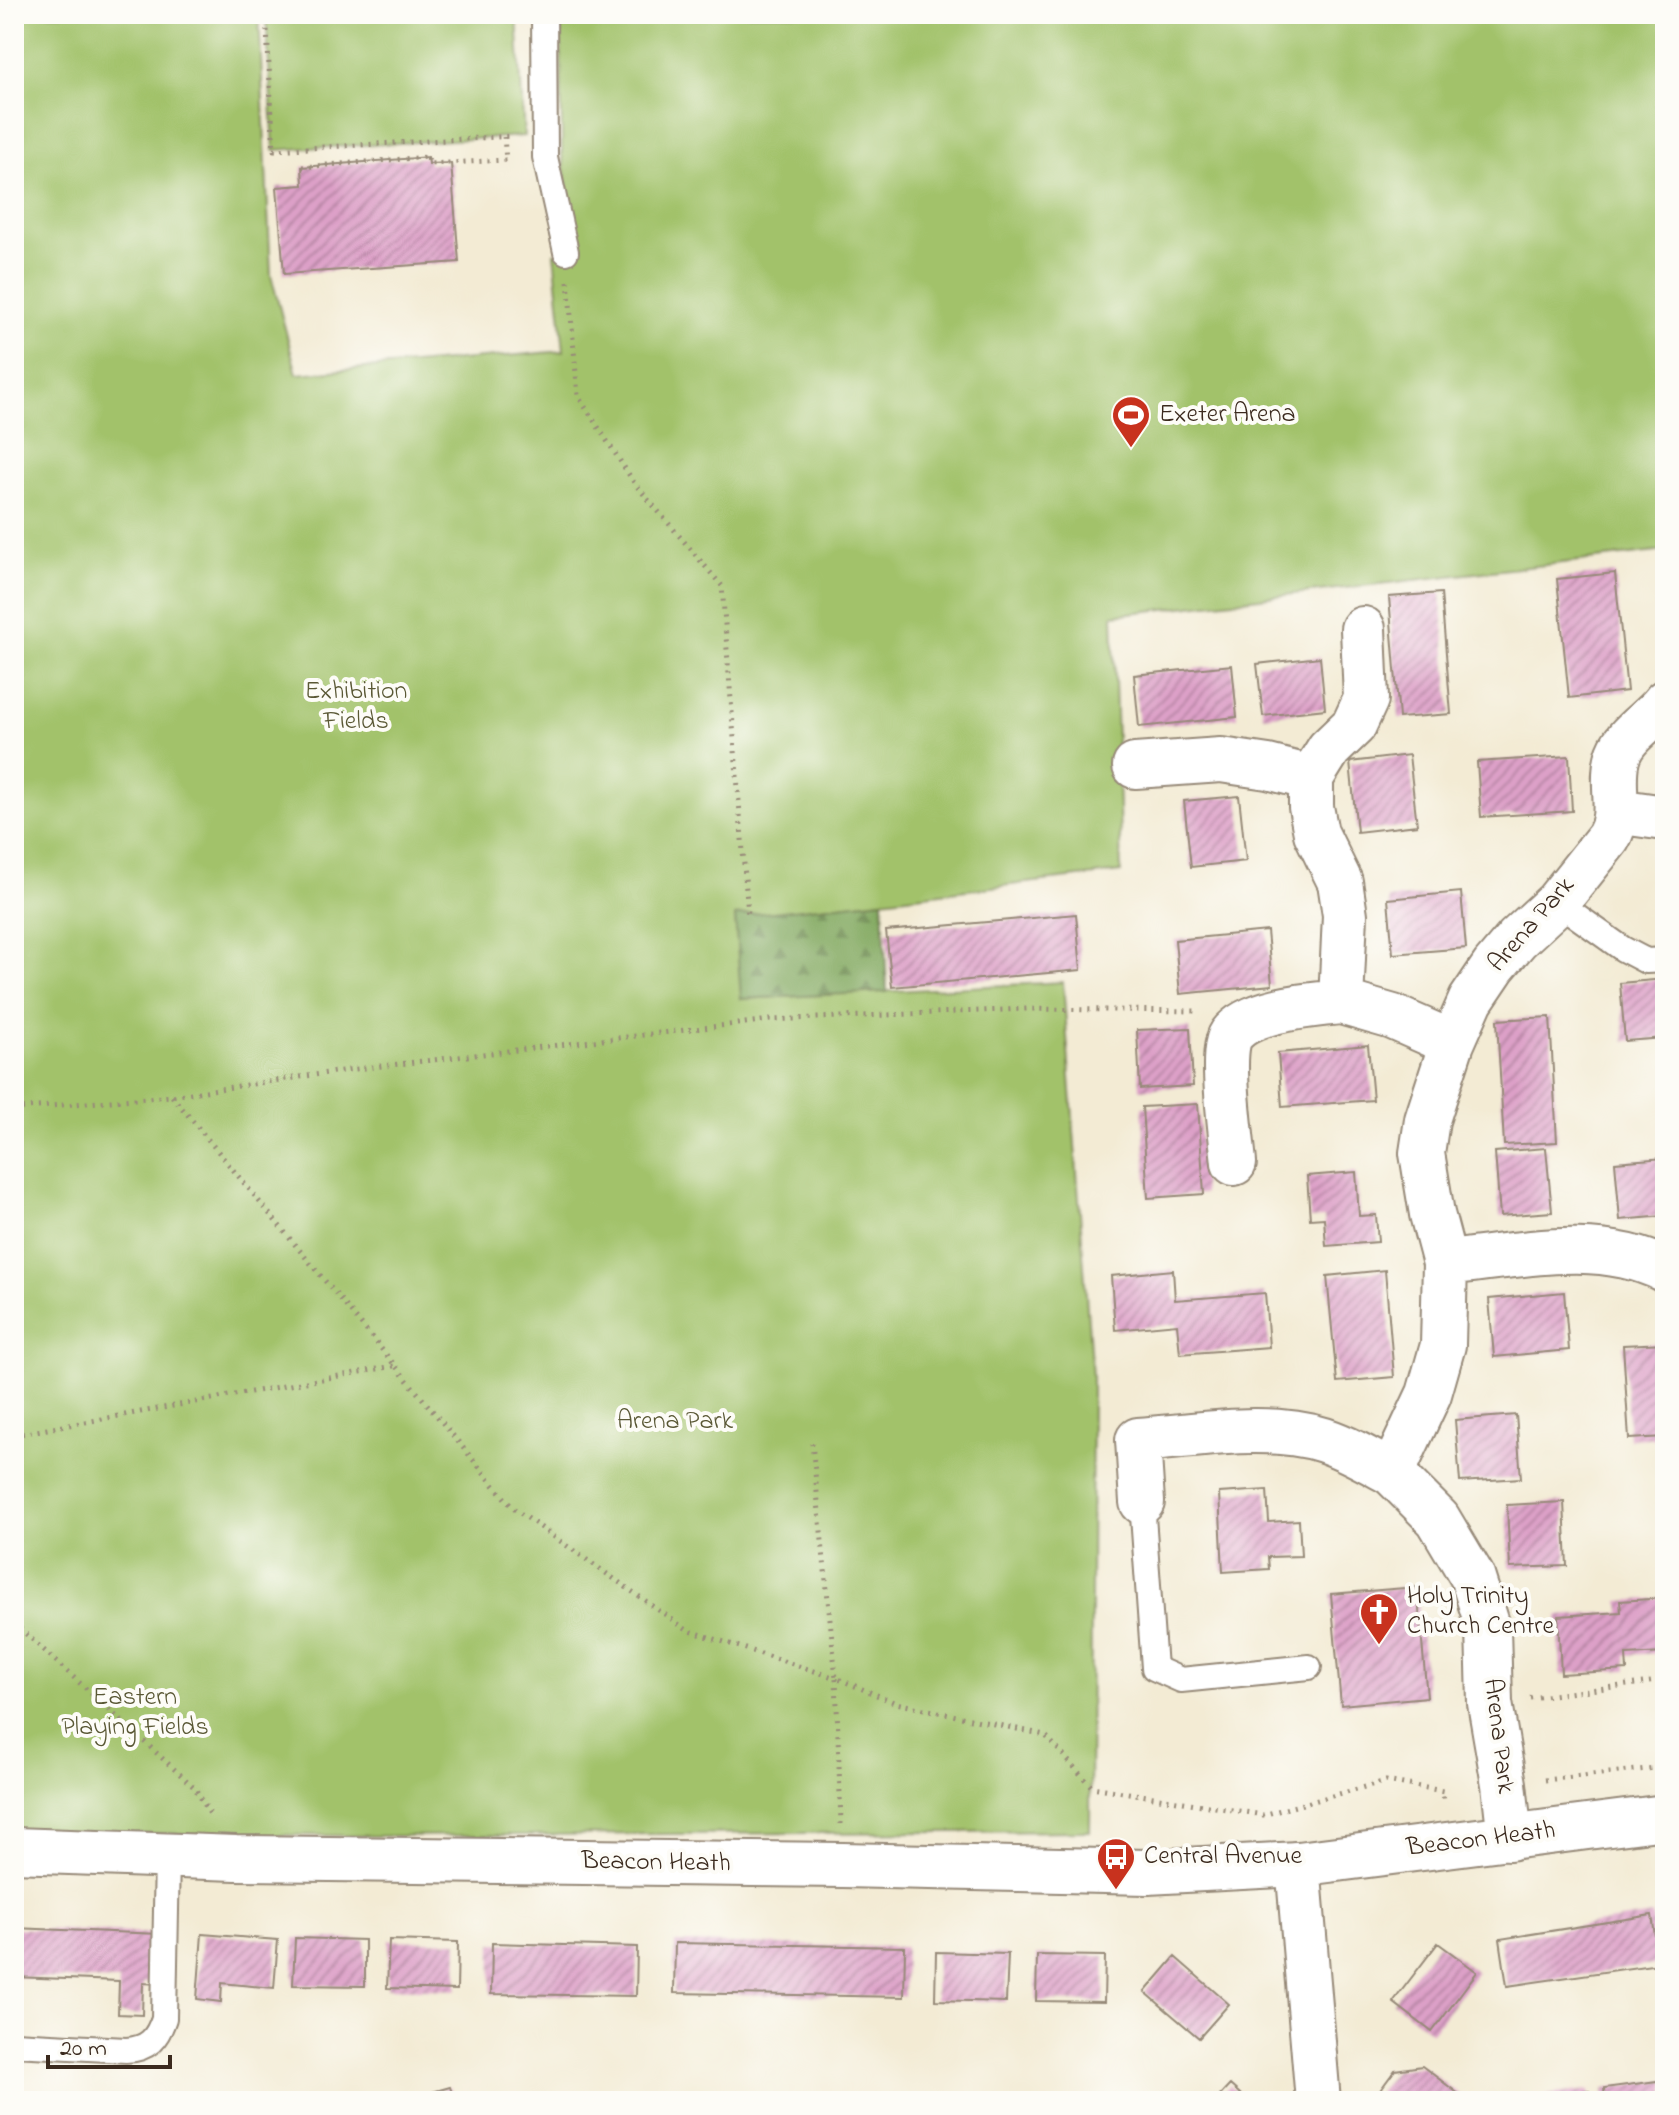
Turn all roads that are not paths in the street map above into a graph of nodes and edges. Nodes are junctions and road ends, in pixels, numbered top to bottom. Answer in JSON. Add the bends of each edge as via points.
{"nodes":[{"id":1,"x":544,"y":14,"type":"edge"},
{"id":2,"x":566,"y":252,"type":"road end"},
{"id":3,"x":1363,"y":629,"type":"dead end"},
{"id":4,"x":1665,"y":702,"type":"edge"},
{"id":5,"x":1135,"y":766,"type":"dead end"},
{"id":6,"x":1311,"y":778,"type":"junction"},
{"id":7,"x":1616,"y":811,"type":"junction"},
{"id":8,"x":1665,"y":818,"type":"edge"},
{"id":9,"x":1557,"y":902,"type":"junction"},
{"id":10,"x":1665,"y":960,"type":"edge"},
{"id":11,"x":1341,"y":1002,"type":"junction"},
{"id":12,"x":1452,"y":1043,"type":"junction"},
{"id":13,"x":1234,"y":1163,"type":"dead end"},
{"id":14,"x":1445,"y":1263,"type":"junction"},
{"id":15,"x":1665,"y":1269,"type":"edge"},
{"id":16,"x":1392,"y":1473,"type":"junction"},
{"id":17,"x":1142,"y":1502,"type":"joint"},
{"id":18,"x":1309,"y":1667,"type":"dead end"},
{"id":19,"x":1665,"y":1817,"type":"edge"},
{"id":20,"x":1510,"y":1838,"type":"junction"},
{"id":21,"x":14,"y":1850,"type":"edge"},
{"id":22,"x":167,"y":1856,"type":"junction"},
{"id":23,"x":1298,"y":1864,"type":"junction"},
{"id":24,"x":14,"y":2044,"type":"edge"},
{"id":25,"x":1318,"y":2101,"type":"edge"}],
"edges":[{"from":1,"to":2,"type":"lane","via":[[545,157]]},
{"from":3,"to":6,"type":"street","via":[[1366,699],[1354,725],[1329,749]]},
{"from":4,"to":7,"type":"street","name":"Arena Park","via":[[1622,744],[1616,760]]},
{"from":5,"to":6,"type":"street","via":[[1221,760]]},
{"from":6,"to":11,"type":"street","via":[[1316,833],[1340,882],[1345,915]]},
{"from":7,"to":8,"type":"street"},
{"from":7,"to":9,"type":"street","name":"Arena Park","via":[[1608,838]]},
{"from":9,"to":10,"type":"lane","via":[[1623,949],[1646,961]]},
{"from":9,"to":12,"type":"street","name":"Arena Park","via":[[1494,966]]},
{"from":11,"to":12,"type":"street"},
{"from":11,"to":13,"type":"street","via":[[1252,1019],[1231,1035],[1225,1055]]},
{"from":12,"to":14,"type":"street","name":"Arena Park","via":[[1422,1153]]},
{"from":14,"to":15,"type":"street","via":[[1602,1250]]},
{"from":14,"to":16,"type":"street","name":"Arena Park","via":[[1443,1345],[1429,1394]]},
{"from":16,"to":17,"type":"street","name":"Arena Park","via":[[1324,1440],[1272,1431],[1138,1440]]},
{"from":16,"to":20,"type":"street","name":"Arena Park","via":[[1438,1519],[1472,1576],[1488,1627],[1490,1703]]},
{"from":17,"to":18,"type":"lane","via":[[1154,1668],[1181,1680]]},
{"from":19,"to":20,"type":"street","name":"Beacon Heath"},
{"from":20,"to":23,"type":"street","name":"Beacon Heath"},
{"from":21,"to":22,"type":"street","name":"Beacon Heath"},
{"from":22,"to":23,"type":"street","name":"Beacon Heath","via":[[1147,1872]]},
{"from":22,"to":24,"type":"lane","via":[[164,2018],[156,2039],[141,2049],[126,2050]]},
{"from":23,"to":25,"type":"street"}]}
